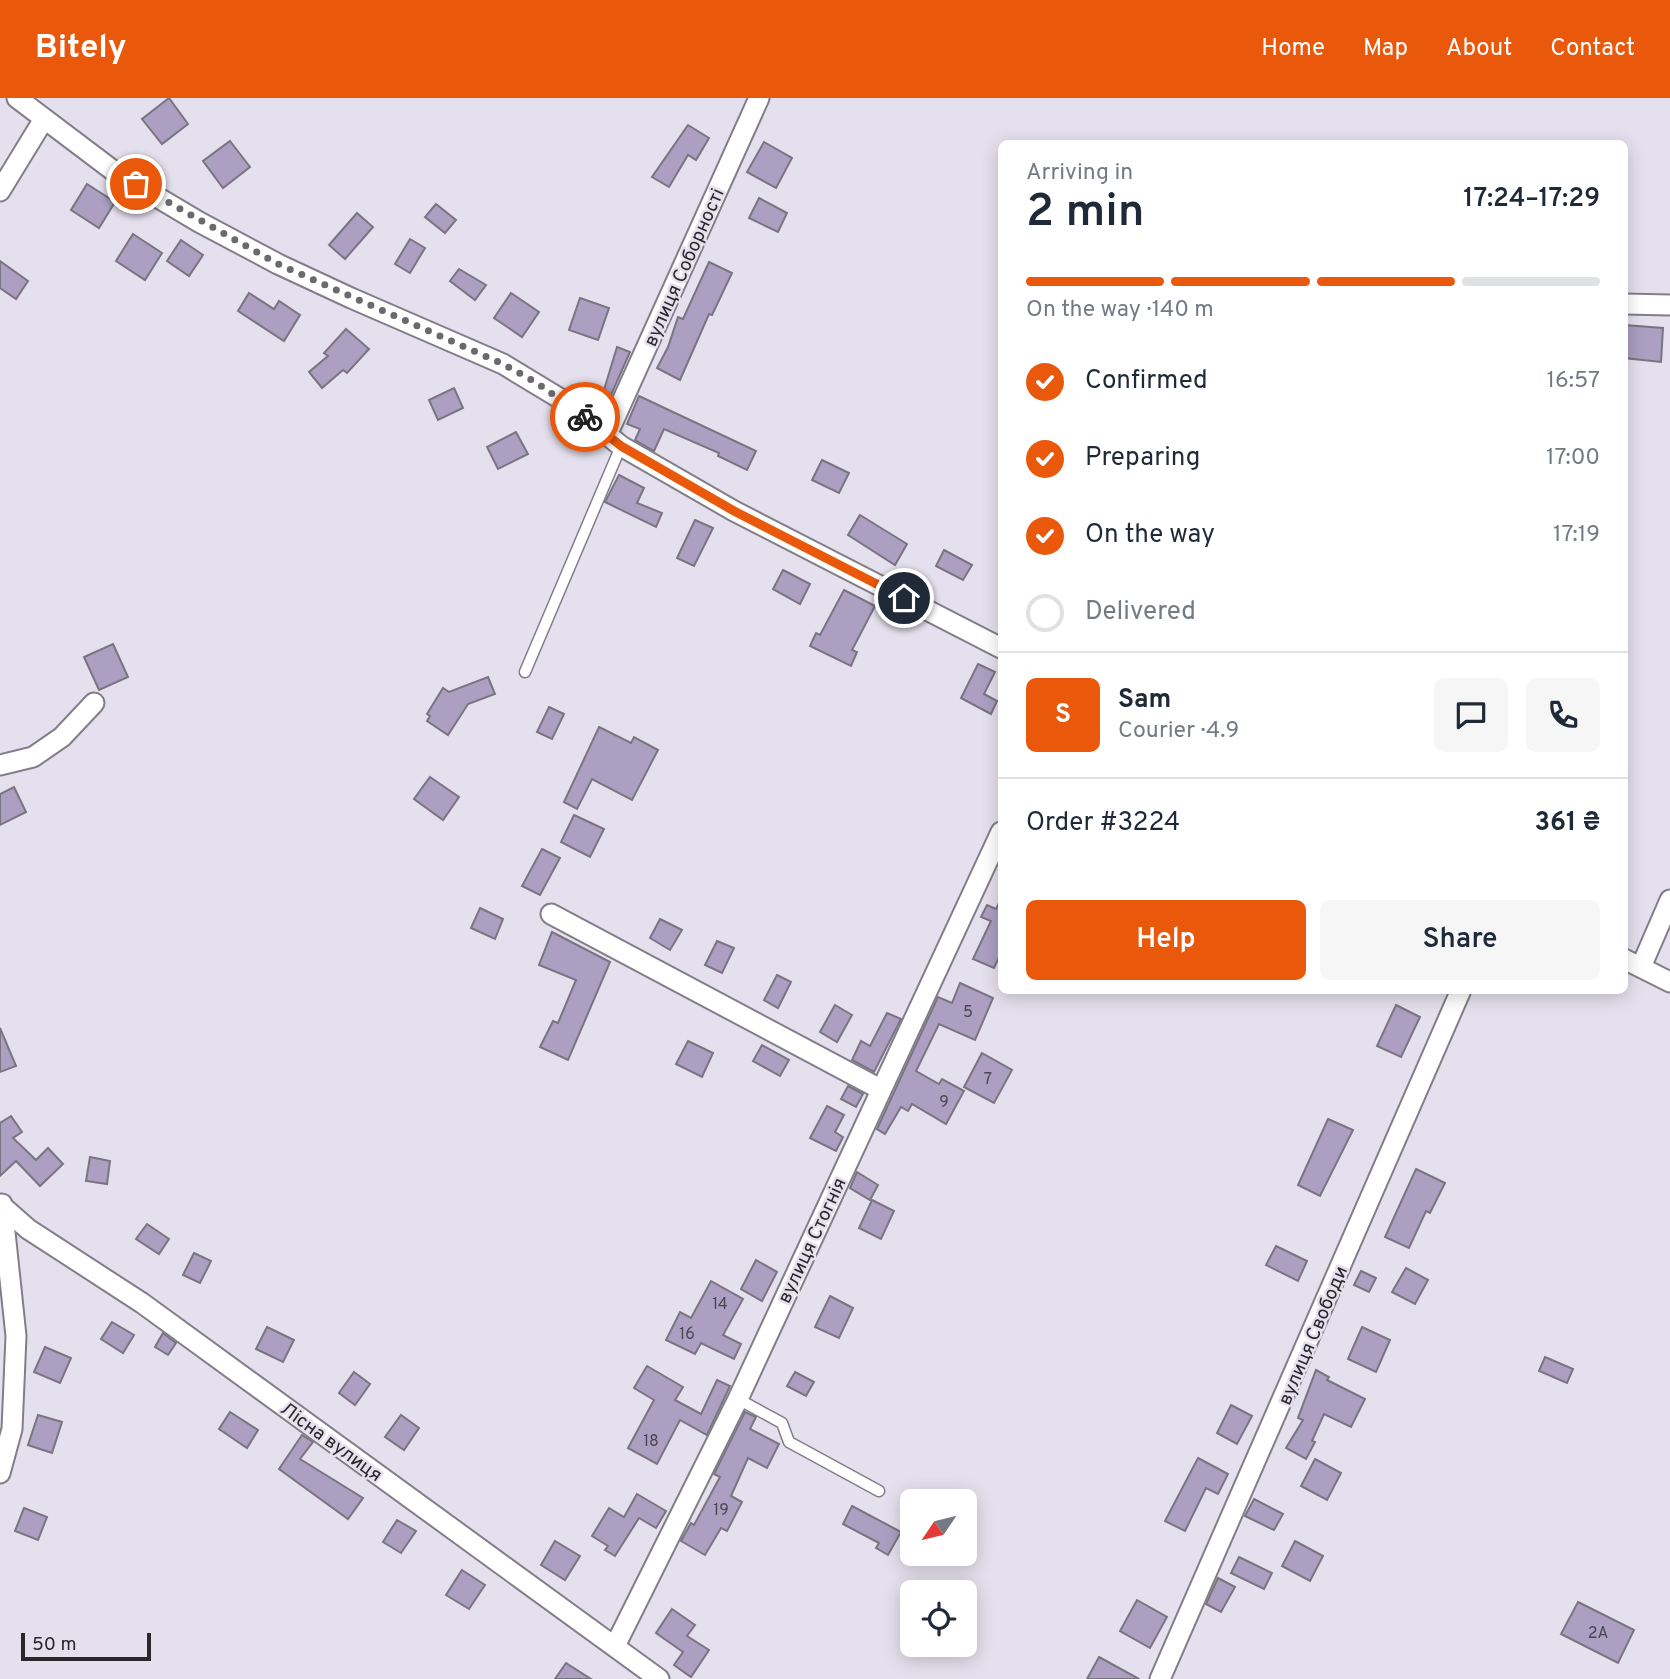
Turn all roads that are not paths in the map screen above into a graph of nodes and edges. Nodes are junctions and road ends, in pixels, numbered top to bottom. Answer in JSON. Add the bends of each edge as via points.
{"nodes":[{"id":1,"x":759,"y":98,"type":"edge"},
{"id":2,"x":34,"y":106,"type":"edge"},
{"id":3,"x":0,"y":191,"type":"edge"},
{"id":4,"x":1628,"y":304,"type":"edge"},
{"id":5,"x":1670,"y":305,"type":"edge"},
{"id":6,"x":614,"y":440,"type":"junction"},
{"id":7,"x":998,"y":646,"type":"edge"},
{"id":8,"x":525,"y":672,"type":"dead end"},
{"id":9,"x":94,"y":703,"type":"dead end"},
{"id":10,"x":0,"y":765,"type":"edge"},
{"id":11,"x":998,"y":838,"type":"edge"},
{"id":12,"x":1670,"y":900,"type":"edge"},
{"id":13,"x":551,"y":914,"type":"dead end"},
{"id":14,"x":1633,"y":963,"type":"edge"},
{"id":15,"x":1670,"y":982,"type":"edge"},
{"id":16,"x":1459,"y":994,"type":"edge"},
{"id":17,"x":880,"y":1088,"type":"junction"},
{"id":18,"x":2,"y":1204,"type":"edge"},
{"id":19,"x":738,"y":1399,"type":"junction"},
{"id":20,"x":0,"y":1473,"type":"edge"},
{"id":21,"x":879,"y":1491,"type":"dead end"},
{"id":22,"x":615,"y":1646,"type":"junction"},
{"id":23,"x":653,"y":1677,"type":"edge"},
{"id":24,"x":1160,"y":1679,"type":"edge"}],
"edges":[{"from":1,"to":6,"type":"street","name":"вулиця Соборності"},
{"from":2,"to":3,"type":"street"},
{"from":2,"to":6,"type":"street","via":[[115,172],[199,222],[326,287],[503,364],[569,404]]},
{"from":4,"to":5,"type":"street"},
{"from":6,"to":7,"type":"street","via":[[734,511]]},
{"from":6,"to":8,"type":"lane"},
{"from":9,"to":10,"type":"street","via":[[62,737],[33,757]]},
{"from":11,"to":17,"type":"street","name":"вулиця Стогнія"},
{"from":12,"to":14,"type":"street"},
{"from":13,"to":17,"type":"street"},
{"from":14,"to":15,"type":"street"},
{"from":16,"to":24,"type":"street","name":"вулиця Свободи"},
{"from":17,"to":19,"type":"street","name":"вулиця Стогнія"},
{"from":18,"to":20,"type":"street","via":[[16,1336],[12,1429]]},
{"from":18,"to":22,"type":"street","name":"Лісна вулиця","via":[[28,1229],[142,1303]]},
{"from":19,"to":21,"type":"lane","via":[[782,1423],[789,1442]]},
{"from":19,"to":22,"type":"street","name":"вулиця Стогнія"},
{"from":22,"to":23,"type":"street","name":"Лісна вулиця"}]}
